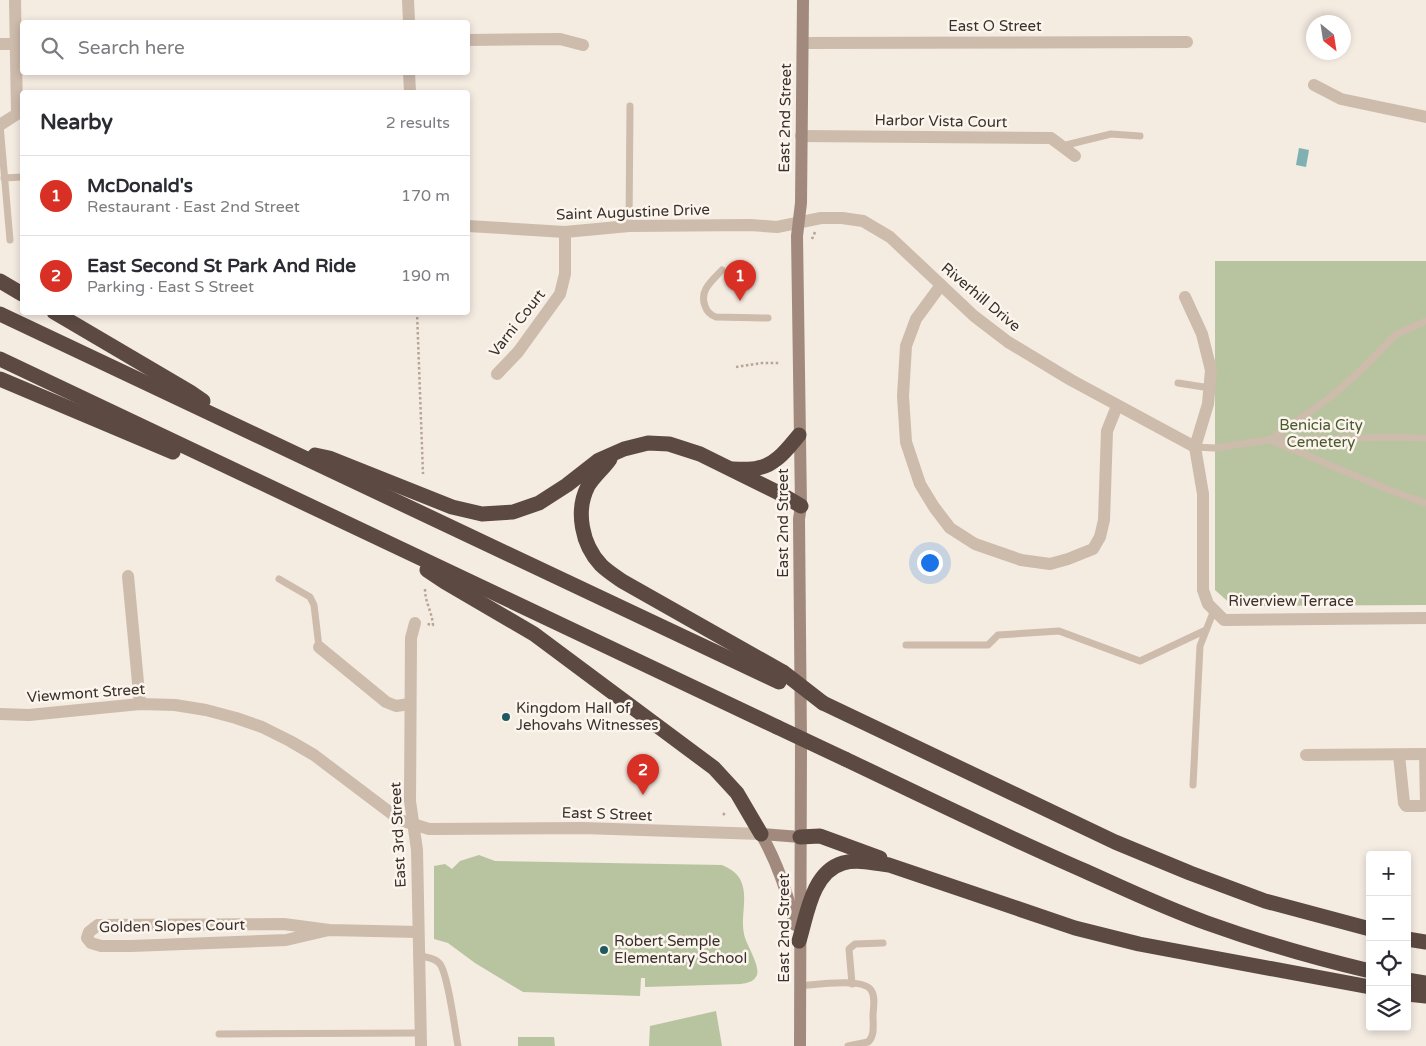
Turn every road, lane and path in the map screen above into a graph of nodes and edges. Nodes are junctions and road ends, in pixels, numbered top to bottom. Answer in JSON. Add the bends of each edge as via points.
{"nodes":[{"id":1,"x":15,"y":0,"type":"edge"},
{"id":2,"x":408,"y":0,"type":"edge"},
{"id":3,"x":802,"y":0,"type":"edge"},
{"id":4,"x":409,"y":20,"type":"edge"},
{"id":5,"x":470,"y":40,"type":"edge"},
{"id":6,"x":1187,"y":42,"type":"dead end"},
{"id":7,"x":803,"y":43,"type":"junction"},
{"id":8,"x":0,"y":44,"type":"edge"},
{"id":9,"x":19,"y":44,"type":"edge"},
{"id":10,"x":582,"y":45,"type":"dead end"},
{"id":11,"x":410,"y":75,"type":"edge"},
{"id":12,"x":1314,"y":85,"type":"dead end"},
{"id":13,"x":410,"y":90,"type":"edge"},
{"id":14,"x":630,"y":106,"type":"dead end"},
{"id":15,"x":1426,"y":117,"type":"edge"},
{"id":16,"x":0,"y":125,"type":"edge"},
{"id":17,"x":801,"y":136,"type":"junction"},
{"id":18,"x":1140,"y":136,"type":"dead end"},
{"id":19,"x":1062,"y":146,"type":"junction"},
{"id":20,"x":1075,"y":156,"type":"dead end"},
{"id":21,"x":20,"y":177,"type":"edge"},
{"id":22,"x":4,"y":178,"type":"junction"},
{"id":23,"x":799,"y":223,"type":"junction"},
{"id":24,"x":470,"y":226,"type":"edge"},
{"id":25,"x":629,"y":226,"type":"junction"},
{"id":26,"x":816,"y":231,"type":"dead end"},
{"id":27,"x":565,"y":232,"type":"junction"},
{"id":28,"x":812,"y":239,"type":"dead end"},
{"id":29,"x":10,"y":240,"type":"dead end"},
{"id":30,"x":722,"y":270,"type":"dead end"},
{"id":31,"x":0,"y":281,"type":"edge"},
{"id":32,"x":941,"y":286,"type":"junction"},
{"id":33,"x":20,"y":293,"type":"edge"},
{"id":34,"x":1185,"y":297,"type":"dead end"},
{"id":35,"x":0,"y":314,"type":"edge"},
{"id":36,"x":59,"y":315,"type":"edge"},
{"id":37,"x":418,"y":315,"type":"edge"},
{"id":38,"x":768,"y":318,"type":"dead end"},
{"id":39,"x":1426,"y":322,"type":"edge"},
{"id":40,"x":0,"y":359,"type":"edge"},
{"id":41,"x":779,"y":363,"type":"dead end"},
{"id":42,"x":736,"y":367,"type":"dead end"},
{"id":43,"x":497,"y":374,"type":"dead end"},
{"id":44,"x":0,"y":379,"type":"edge"},
{"id":45,"x":1178,"y":383,"type":"dead end"},
{"id":46,"x":1210,"y":388,"type":"junction"},
{"id":47,"x":1117,"y":406,"type":"junction"},
{"id":48,"x":230,"y":422,"type":"junction"},
{"id":49,"x":799,"y":435,"type":"junction"},
{"id":50,"x":1426,"y":438,"type":"edge"},
{"id":51,"x":1269,"y":440,"type":"junction"},
{"id":52,"x":1195,"y":447,"type":"junction"},
{"id":53,"x":285,"y":448,"type":"junction"},
{"id":54,"x":613,"y":455,"type":"junction"},
{"id":55,"x":731,"y":469,"type":"junction"},
{"id":56,"x":239,"y":473,"type":"junction"},
{"id":57,"x":423,"y":474,"type":"dead end"},
{"id":58,"x":1426,"y":503,"type":"edge"},
{"id":59,"x":801,"y":506,"type":"junction"},
{"id":60,"x":389,"y":544,"type":"junction"},
{"id":61,"x":128,"y":576,"type":"dead end"},
{"id":62,"x":279,"y":579,"type":"dead end"},
{"id":63,"x":425,"y":589,"type":"dead end"},
{"id":64,"x":1214,"y":610,"type":"junction"},
{"id":65,"x":1426,"y":618,"type":"edge"},
{"id":66,"x":415,"y":623,"type":"joint"},
{"id":67,"x":1206,"y":630,"type":"junction"},
{"id":68,"x":906,"y":645,"type":"dead end"},
{"id":69,"x":320,"y":648,"type":"joint"},
{"id":70,"x":781,"y":677,"type":"junction"},
{"id":71,"x":140,"y":704,"type":"junction"},
{"id":72,"x":410,"y":704,"type":"junction"},
{"id":73,"x":0,"y":714,"type":"edge"},
{"id":74,"x":1426,"y":754,"type":"edge"},
{"id":75,"x":1306,"y":755,"type":"dead end"},
{"id":76,"x":1399,"y":755,"type":"junction"},
{"id":77,"x":1194,"y":785,"type":"dead end"},
{"id":78,"x":413,"y":825,"type":"junction"},
{"id":79,"x":761,"y":834,"type":"junction"},
{"id":80,"x":800,"y":836,"type":"junction"},
{"id":81,"x":889,"y":865,"type":"junction"},
{"id":82,"x":1366,"y":928,"type":"edge"},
{"id":83,"x":329,"y":930,"type":"junction"},
{"id":84,"x":418,"y":932,"type":"junction"},
{"id":85,"x":1411,"y":940,"type":"edge"},
{"id":86,"x":799,"y":941,"type":"junction"},
{"id":87,"x":1426,"y":942,"type":"edge"},
{"id":88,"x":883,"y":943,"type":"dead end"},
{"id":89,"x":418,"y":956,"type":"junction"},
{"id":90,"x":1366,"y":970,"type":"edge"},
{"id":91,"x":1411,"y":981,"type":"edge"},
{"id":92,"x":1426,"y":983,"type":"edge"},
{"id":93,"x":852,"y":984,"type":"junction"},
{"id":94,"x":799,"y":986,"type":"junction"},
{"id":95,"x":1366,"y":986,"type":"edge"},
{"id":96,"x":1411,"y":994,"type":"edge"},
{"id":97,"x":1426,"y":996,"type":"edge"},
{"id":98,"x":220,"y":1034,"type":"dead end"},
{"id":99,"x":420,"y":1040,"type":"edge"},
{"id":100,"x":458,"y":1046,"type":"edge"},
{"id":101,"x":800,"y":1046,"type":"edge"},
{"id":102,"x":848,"y":1046,"type":"edge"}],
"edges":[{"from":1,"to":9,"type":"street"},
{"from":2,"to":4,"type":"street"},
{"from":3,"to":7,"type":"main road","name":"East 2nd Street"},
{"from":5,"to":10,"type":"street","via":[[560,39]]},
{"from":6,"to":7,"type":"street","name":"East O Street"},
{"from":7,"to":17,"type":"main road","name":"East 2nd Street"},
{"from":8,"to":9,"type":"street"},
{"from":9,"to":16,"type":"street","via":[[17,114]]},
{"from":11,"to":13,"type":"street"},
{"from":12,"to":15,"type":"street","via":[[1341,99]]},
{"from":14,"to":25,"type":"lane"},
{"from":16,"to":22,"type":"lane"},
{"from":17,"to":19,"type":"street","name":"Harbor Vista Court","via":[[1051,138]]},
{"from":17,"to":23,"type":"main road","name":"East 2nd Street"},
{"from":18,"to":19,"type":"lane","via":[[1111,134]]},
{"from":19,"to":20,"type":"street","name":"Harbor Vista Court"},
{"from":21,"to":22,"type":"lane"},
{"from":22,"to":29,"type":"lane"},
{"from":23,"to":25,"type":"street","name":"Saint Augustine Drive","via":[[777,227]]},
{"from":23,"to":32,"type":"street","name":"Riverhill Drive","via":[[821,218],[863,221],[890,237]]},
{"from":23,"to":49,"type":"main road","name":"East 2nd Street"},
{"from":24,"to":27,"type":"street","name":"Saint Augustine Drive"},
{"from":25,"to":27,"type":"street","name":"Saint Augustine Drive"},
{"from":26,"to":28,"type":"path"},
{"from":27,"to":43,"type":"street","name":"Varni Court","via":[[565,274],[560,294],[518,352]]},
{"from":30,"to":38,"type":"lane","via":[[706,286],[703,295],[706,311],[716,316]]},
{"from":31,"to":33,"type":"highway"},
{"from":32,"to":47,"type":"street","name":"Riverhill Drive","via":[[1008,342]]},
{"from":32,"to":47,"type":"street","via":[[916,319],[906,346],[903,396],[906,442],[920,484],[950,528],[975,544],[1021,560],[1050,564],[1093,549],[1104,520],[1107,431]]},
{"from":34,"to":46,"type":"street","name":"Riverview Terrace","via":[[1202,334],[1211,370]]},
{"from":35,"to":48,"type":"highway"},
{"from":36,"to":48,"type":"highway","via":[[190,392]]},
{"from":37,"to":57,"type":"path"},
{"from":39,"to":51,"type":"lane","via":[[1395,334],[1332,396]]},
{"from":40,"to":56,"type":"highway"},
{"from":41,"to":42,"type":"path"},
{"from":44,"to":56,"type":"highway","via":[[166,449]]},
{"from":45,"to":46,"type":"lane"},
{"from":46,"to":52,"type":"street","name":"Riverview Terrace"},
{"from":47,"to":52,"type":"street","name":"Riverhill Drive"},
{"from":48,"to":53,"type":"highway"},
{"from":49,"to":55,"type":"highway","via":[[770,464]]},
{"from":49,"to":59,"type":"main road","name":"East 2nd Street"},
{"from":50,"to":51,"type":"lane"},
{"from":51,"to":52,"type":"lane","via":[[1215,448]]},
{"from":51,"to":58,"type":"lane"},
{"from":52,"to":64,"type":"street","name":"Riverview Terrace","via":[[1203,494],[1203,590]]},
{"from":53,"to":54,"type":"highway","via":[[329,458],[452,507],[482,514],[513,512],[539,503],[599,460]]},
{"from":53,"to":70,"type":"highway"},
{"from":54,"to":55,"type":"highway","via":[[636,445],[669,444]]},
{"from":54,"to":70,"type":"highway","via":[[588,486],[582,507],[582,529],[589,550],[601,566]]},
{"from":55,"to":59,"type":"highway"},
{"from":56,"to":60,"type":"highway"},
{"from":59,"to":80,"type":"main road","name":"East 2nd Street","via":[[798,519],[802,744]]},
{"from":60,"to":79,"type":"highway","via":[[445,582],[534,634],[714,768],[737,794]]},
{"from":60,"to":90,"type":"highway","bridge":true,"via":[[1039,851],[1151,900],[1252,938]]},
{"from":61,"to":71,"type":"street"},
{"from":62,"to":69,"type":"lane","via":[[312,600]]},
{"from":63,"to":66,"type":"path","via":[[433,625]]},
{"from":64,"to":65,"type":"street","name":"Riverview Terrace","via":[[1224,620]]},
{"from":64,"to":67,"type":"lane"},
{"from":66,"to":72,"type":"street","name":"East 3rd Street","via":[[411,638]]},
{"from":67,"to":68,"type":"lane","via":[[1140,661],[1059,631],[998,635],[988,646]]},
{"from":67,"to":77,"type":"lane","via":[[1200,646]]},
{"from":69,"to":72,"type":"street","via":[[386,702],[396,706]]},
{"from":70,"to":82,"type":"highway","bridge":true,"via":[[823,703],[1115,842],[1265,901]]},
{"from":71,"to":73,"type":"street","name":"Viewmont Street","via":[[29,715]]},
{"from":71,"to":78,"type":"street","name":"Viewmont Street","via":[[206,710],[262,727],[314,755],[400,820]]},
{"from":72,"to":78,"type":"street","name":"East 3rd Street"},
{"from":74,"to":76,"type":"street"},
{"from":74,"to":76,"type":"street","via":[[1426,802],[1423,806],[1410,807],[1404,802]]},
{"from":75,"to":76,"type":"street"},
{"from":78,"to":79,"type":"street","name":"East S Street","via":[[429,829],[583,828]]},
{"from":78,"to":84,"type":"street","name":"East 3rd Street","via":[[417,850]]},
{"from":79,"to":80,"type":"main road","name":"East S Street"},
{"from":79,"to":86,"type":"main road","via":[[784,883]]},
{"from":80,"to":81,"type":"highway","via":[[820,836],[877,856]]},
{"from":80,"to":86,"type":"main road","name":"East 2nd Street"},
{"from":81,"to":86,"type":"highway","via":[[858,861],[842,863],[828,870],[814,895]]},
{"from":81,"to":95,"type":"highway","via":[[1075,928],[1139,944]]},
{"from":83,"to":83,"type":"street","name":"Golden Slopes Court","via":[[284,924],[98,925],[87,938],[91,944],[101,946],[286,940]]},
{"from":83,"to":84,"type":"street","name":"Golden Slopes Court"},
{"from":84,"to":89,"type":"street","name":"East 3rd Street"},
{"from":85,"to":87,"type":"highway"},
{"from":86,"to":94,"type":"main road","name":"East 2nd Street"},
{"from":88,"to":93,"type":"lane","via":[[855,944],[849,949]]},
{"from":89,"to":99,"type":"street","name":"East 3rd Street"},
{"from":89,"to":100,"type":"lane","via":[[436,961],[443,971]]},
{"from":91,"to":92,"type":"highway"},
{"from":93,"to":94,"type":"lane"},
{"from":93,"to":102,"type":"lane","via":[[865,984],[873,993],[873,1035],[868,1042]]},
{"from":94,"to":101,"type":"main road","name":"East 2nd Street"},
{"from":96,"to":97,"type":"highway"},
{"from":98,"to":99,"type":"lane"}]}
